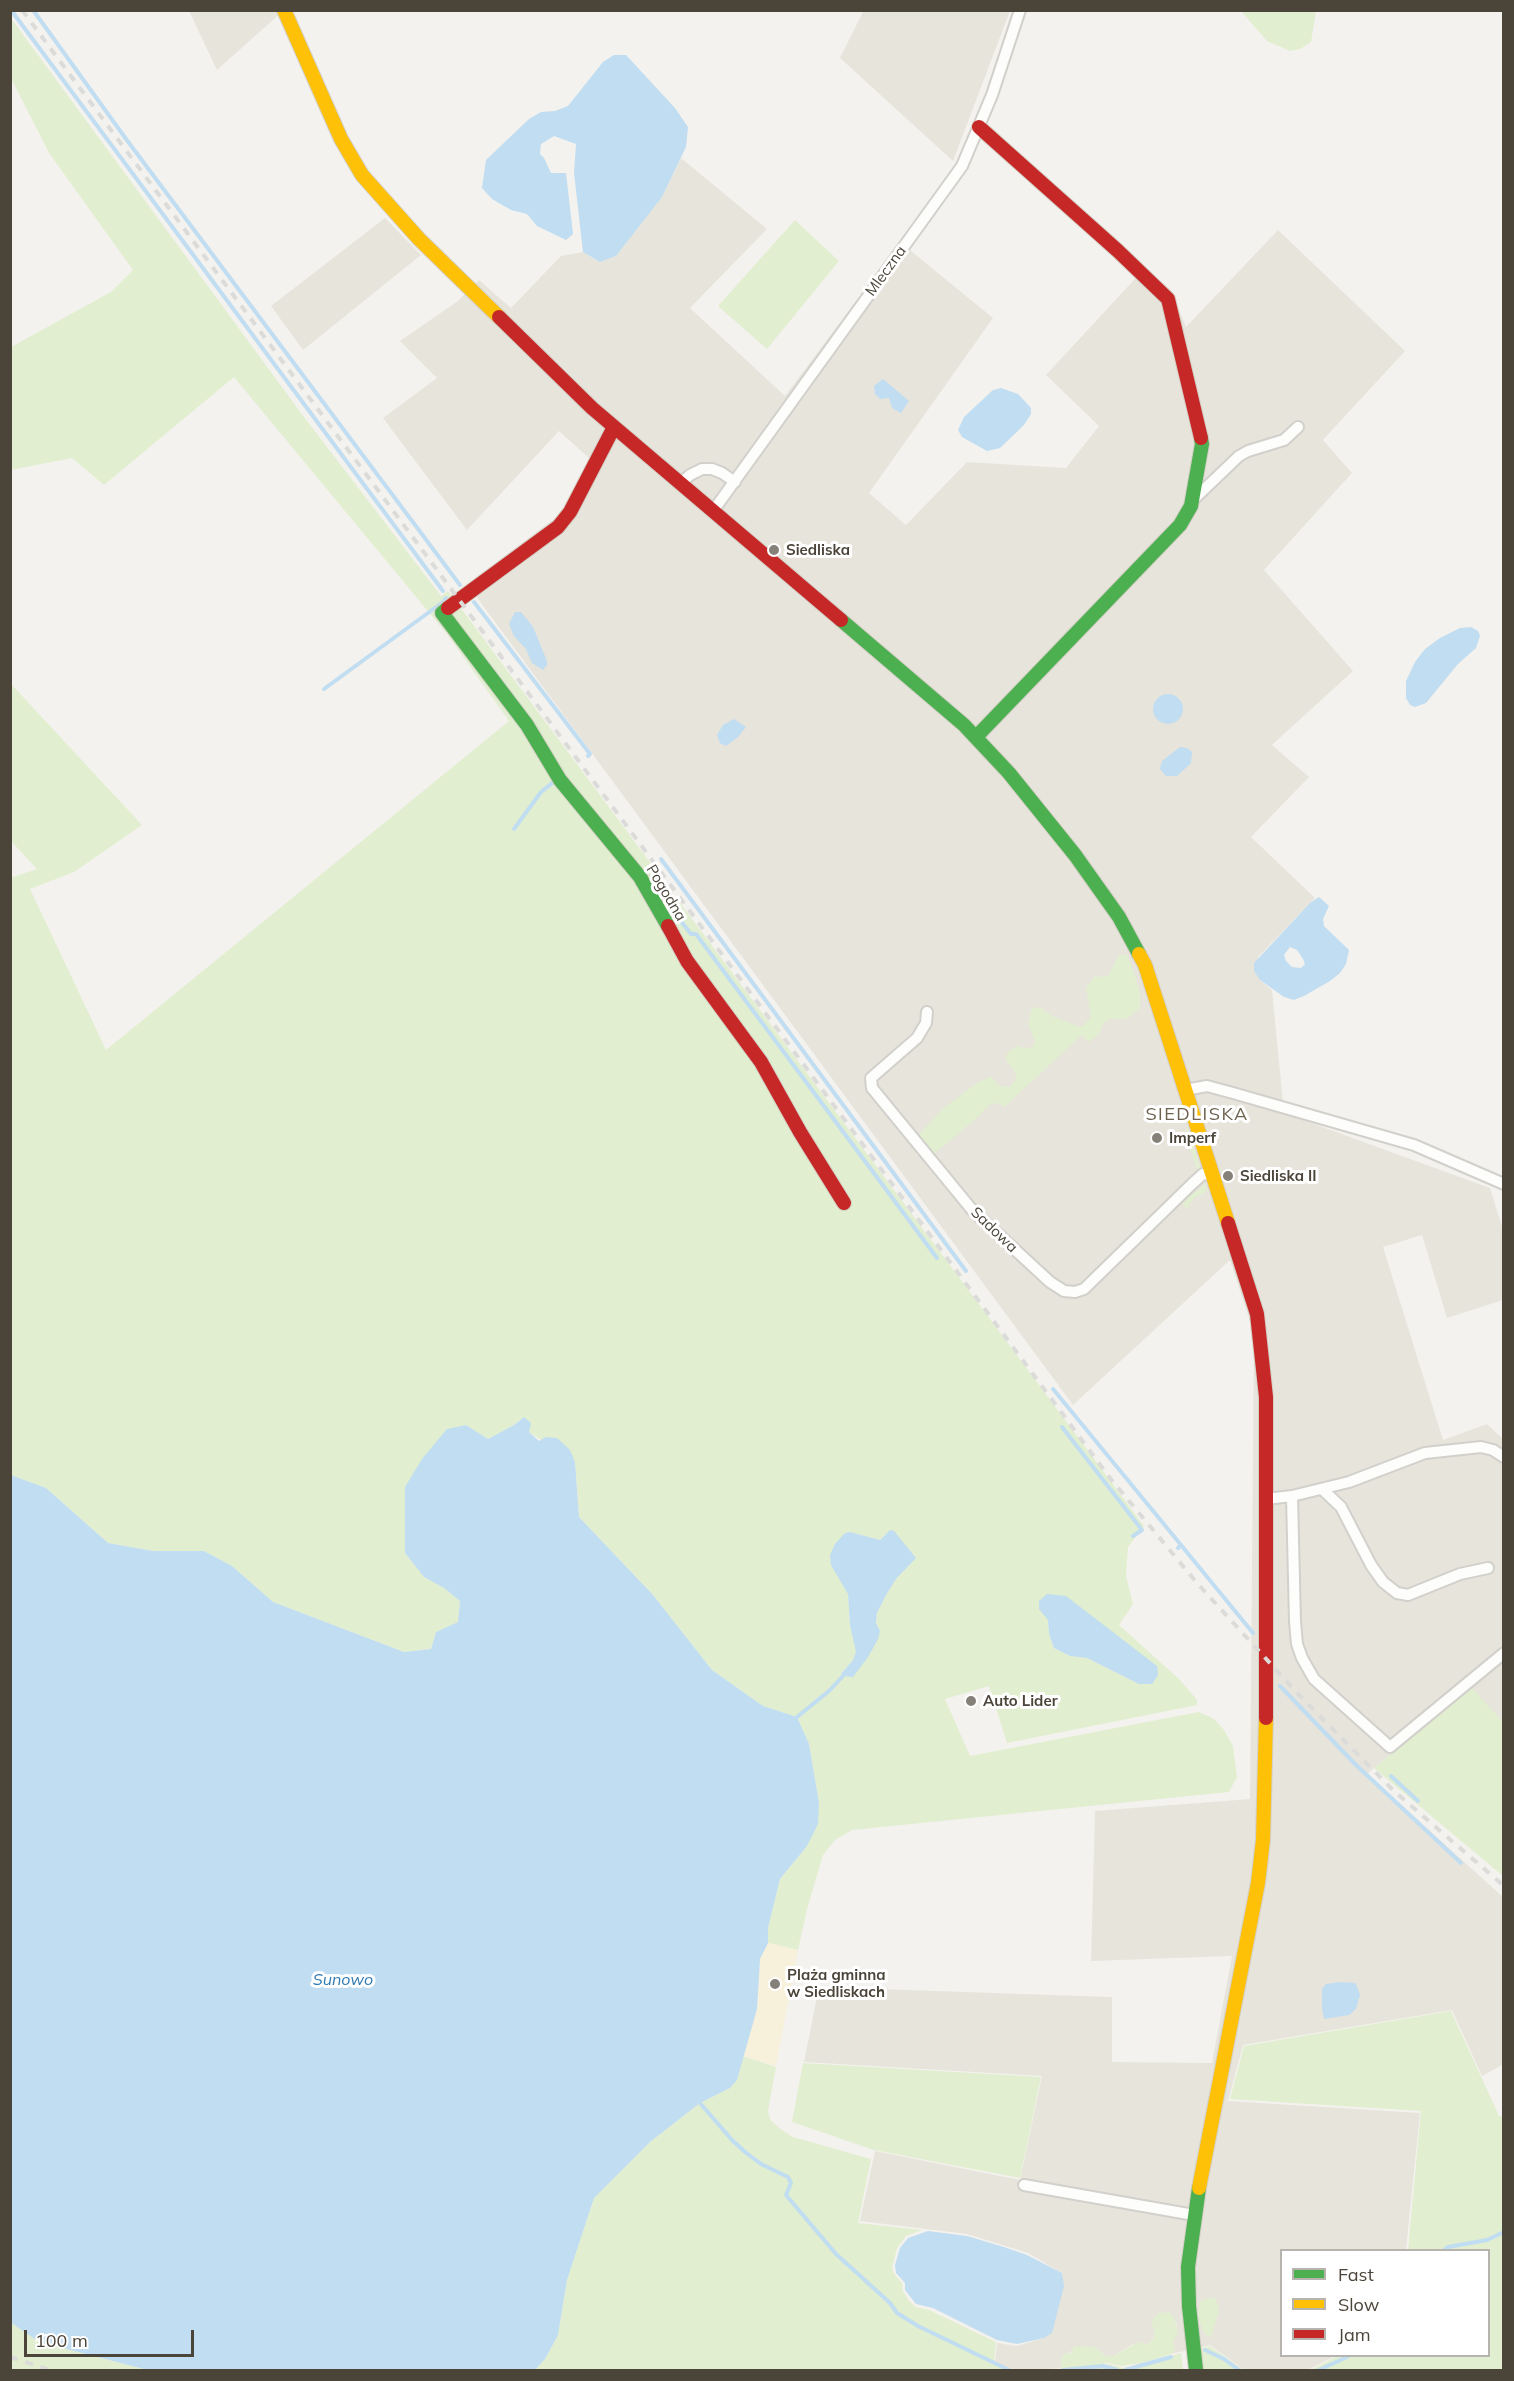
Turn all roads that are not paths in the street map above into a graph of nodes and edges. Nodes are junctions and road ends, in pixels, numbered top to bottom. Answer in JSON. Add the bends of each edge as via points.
{"nodes":[{"id":1,"x":284,"y":10,"type":"edge"},
{"id":2,"x":1020,"y":10,"type":"edge"},
{"id":3,"x":979,"y":127,"type":"junction"},
{"id":4,"x":614,"y":427,"type":"junction"},
{"id":5,"x":1298,"y":427,"type":"dead end"},
{"id":6,"x":735,"y":482,"type":"junction"},
{"id":7,"x":680,"y":484,"type":"junction"},
{"id":8,"x":1192,"y":502,"type":"junction"},
{"id":9,"x":713,"y":511,"type":"junction"},
{"id":10,"x":976,"y":737,"type":"junction"},
{"id":11,"x":927,"y":1012,"type":"dead end"},
{"id":12,"x":1185,"y":1090,"type":"junction"},
{"id":13,"x":1212,"y":1175,"type":"junction"},
{"id":14,"x":1503,"y":1184,"type":"edge"},
{"id":15,"x":844,"y":1203,"type":"dead end"},
{"id":16,"x":1503,"y":1457,"type":"edge"},
{"id":17,"x":1322,"y":1489,"type":"junction"},
{"id":18,"x":1292,"y":1496,"type":"junction"},
{"id":19,"x":1266,"y":1499,"type":"junction"},
{"id":20,"x":1488,"y":1568,"type":"dead end"},
{"id":21,"x":1503,"y":1653,"type":"edge"},
{"id":22,"x":1024,"y":2185,"type":"dead end"},
{"id":23,"x":1194,"y":2216,"type":"junction"},
{"id":24,"x":1196,"y":2370,"type":"edge"}],
"edges":[{"from":1,"to":4,"type":"main road","via":[[341,139],[362,175],[419,239]]},
{"from":2,"to":3,"type":"street","name":"Mleczna"},
{"from":3,"to":6,"type":"street","name":"Mleczna","via":[[963,166]]},
{"from":3,"to":8,"type":"main road","via":[[1168,299],[1202,444]]},
{"from":4,"to":7,"type":"main road"},
{"from":4,"to":15,"type":"main road","name":"Pogodna","via":[[570,512],[558,527],[442,613],[527,725],[560,780],[640,878],[687,961],[761,1062]]},
{"from":5,"to":8,"type":"street","via":[[1284,440],[1239,456]]},
{"from":6,"to":7,"type":"street","via":[[712,469],[702,469]]},
{"from":6,"to":9,"type":"street","name":"Mleczna"},
{"from":7,"to":9,"type":"main road"},
{"from":8,"to":10,"type":"main road","via":[[1180,525]]},
{"from":9,"to":10,"type":"main road"},
{"from":10,"to":12,"type":"main road","via":[[1074,855],[1133,941],[1153,987]]},
{"from":11,"to":13,"type":"street","name":"Sadowa","via":[[918,1038],[871,1078],[872,1088],[973,1211],[1064,1291],[1084,1288],[1203,1174]]},
{"from":12,"to":13,"type":"main road"},
{"from":12,"to":14,"type":"street","via":[[1207,1086],[1414,1145]]},
{"from":13,"to":19,"type":"main road","via":[[1260,1329],[1265,1382]]},
{"from":16,"to":17,"type":"street","via":[[1481,1447],[1425,1453]]},
{"from":17,"to":18,"type":"street"},
{"from":17,"to":20,"type":"street","via":[[1341,1507],[1383,1582],[1397,1593],[1408,1595],[1460,1574]]},
{"from":18,"to":19,"type":"street"},
{"from":18,"to":21,"type":"street","via":[[1295,1622],[1302,1658],[1314,1679],[1389,1747]]},
{"from":19,"to":23,"type":"main road","via":[[1263,1840]]},
{"from":22,"to":23,"type":"street"},
{"from":23,"to":24,"type":"main road","via":[[1188,2267]]}]}
